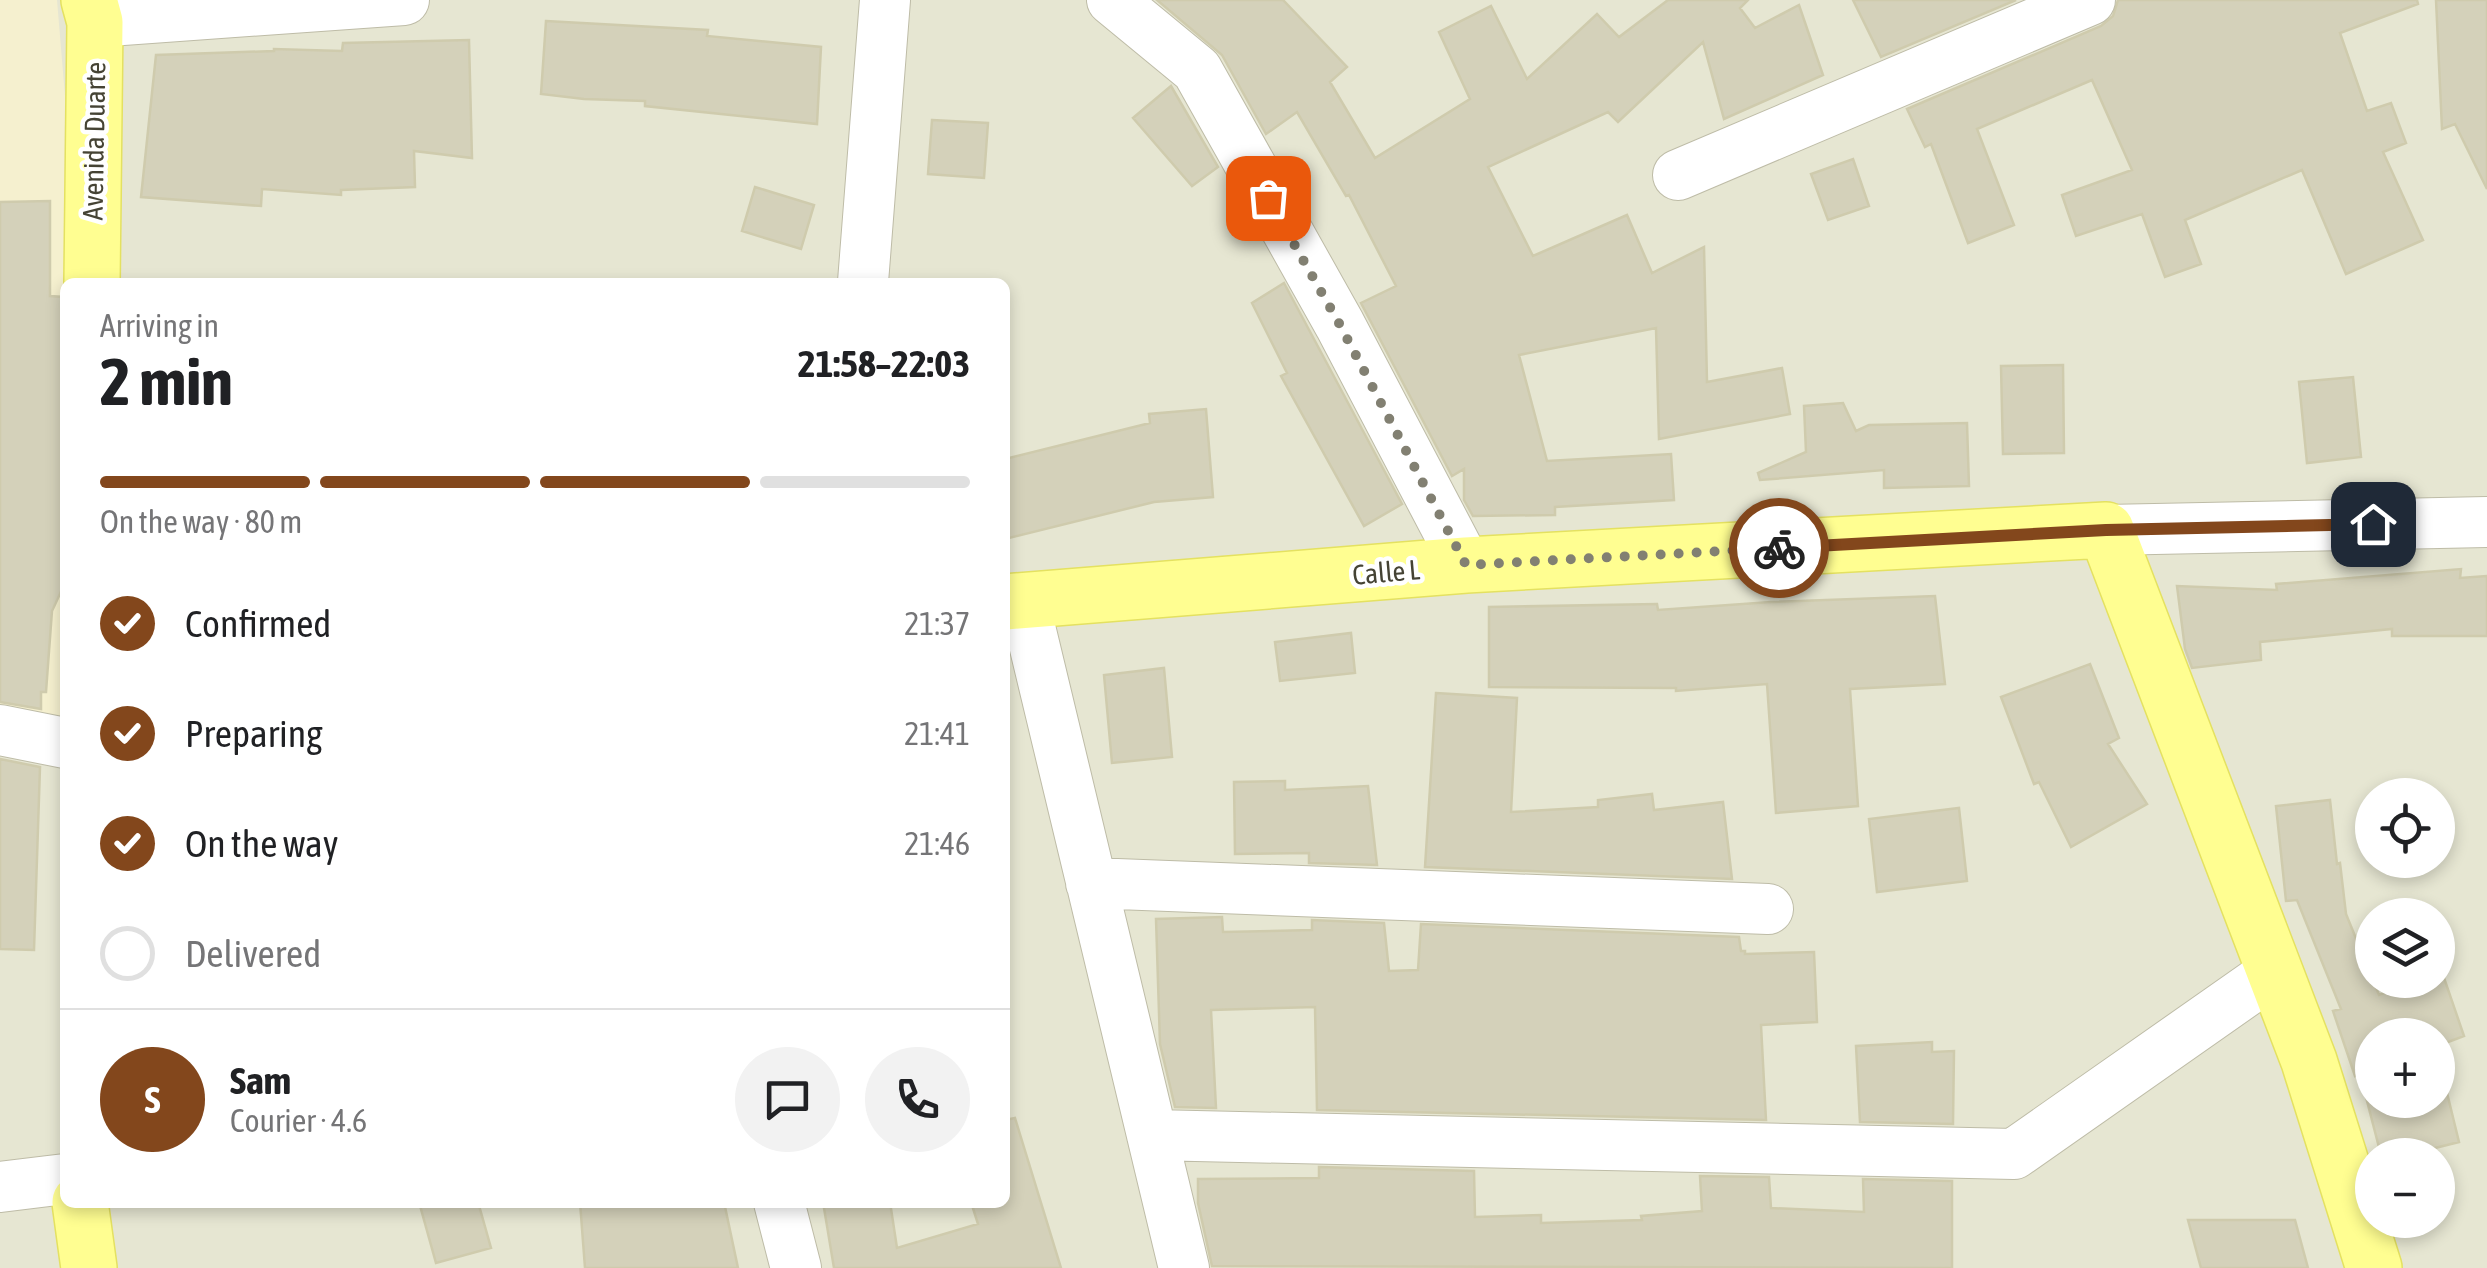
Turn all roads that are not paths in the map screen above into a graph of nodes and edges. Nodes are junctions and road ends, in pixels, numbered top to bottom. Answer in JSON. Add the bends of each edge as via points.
{"nodes":[{"id":1,"x":404,"y":0,"type":"edge"},
{"id":2,"x":885,"y":0,"type":"edge"},
{"id":3,"x":1112,"y":0,"type":"edge"},
{"id":4,"x":2090,"y":0,"type":"edge"},
{"id":5,"x":92,"y":11,"type":"edge"},
{"id":6,"x":1678,"y":175,"type":"dead end"},
{"id":7,"x":92,"y":278,"type":"edge"},
{"id":8,"x":862,"y":278,"type":"edge"},
{"id":9,"x":2487,"y":522,"type":"edge"},
{"id":10,"x":2106,"y":530,"type":"junction"},
{"id":11,"x":1466,"y":565,"type":"junction"},
{"id":12,"x":1014,"y":602,"type":"edge"},
{"id":13,"x":0,"y":730,"type":"edge"},
{"id":14,"x":60,"y":742,"type":"edge"},
{"id":15,"x":1091,"y":883,"type":"junction"},
{"id":16,"x":1768,"y":908,"type":"dead end"},
{"id":17,"x":2276,"y":972,"type":"junction"},
{"id":18,"x":1152,"y":1136,"type":"junction"},
{"id":19,"x":60,"y":1180,"type":"edge"},
{"id":20,"x":0,"y":1187,"type":"edge"},
{"id":21,"x":81,"y":1208,"type":"edge"},
{"id":22,"x":781,"y":1208,"type":"edge"},
{"id":23,"x":89,"y":1268,"type":"edge"},
{"id":24,"x":796,"y":1268,"type":"edge"},
{"id":25,"x":1184,"y":1268,"type":"edge"},
{"id":26,"x":2374,"y":1268,"type":"edge"}],
"edges":[{"from":1,"to":5,"type":"street"},
{"from":2,"to":8,"type":"street"},
{"from":3,"to":11,"type":"street","via":[[1197,70]]},
{"from":4,"to":6,"type":"street"},
{"from":5,"to":7,"type":"main road","name":"Avenida Duarte"},
{"from":9,"to":10,"type":"street","name":"Calle L"},
{"from":10,"to":11,"type":"main road","name":"Calle L"},
{"from":10,"to":17,"type":"main road"},
{"from":11,"to":12,"type":"main road","name":"Calle L"},
{"from":12,"to":15,"type":"street"},
{"from":13,"to":14,"type":"street"},
{"from":15,"to":16,"type":"street"},
{"from":15,"to":18,"type":"street"},
{"from":17,"to":18,"type":"street","via":[[2014,1154]]},
{"from":17,"to":26,"type":"main road"},
{"from":18,"to":25,"type":"street"},
{"from":19,"to":20,"type":"street"},
{"from":21,"to":23,"type":"main road"},
{"from":22,"to":24,"type":"street"}]}
